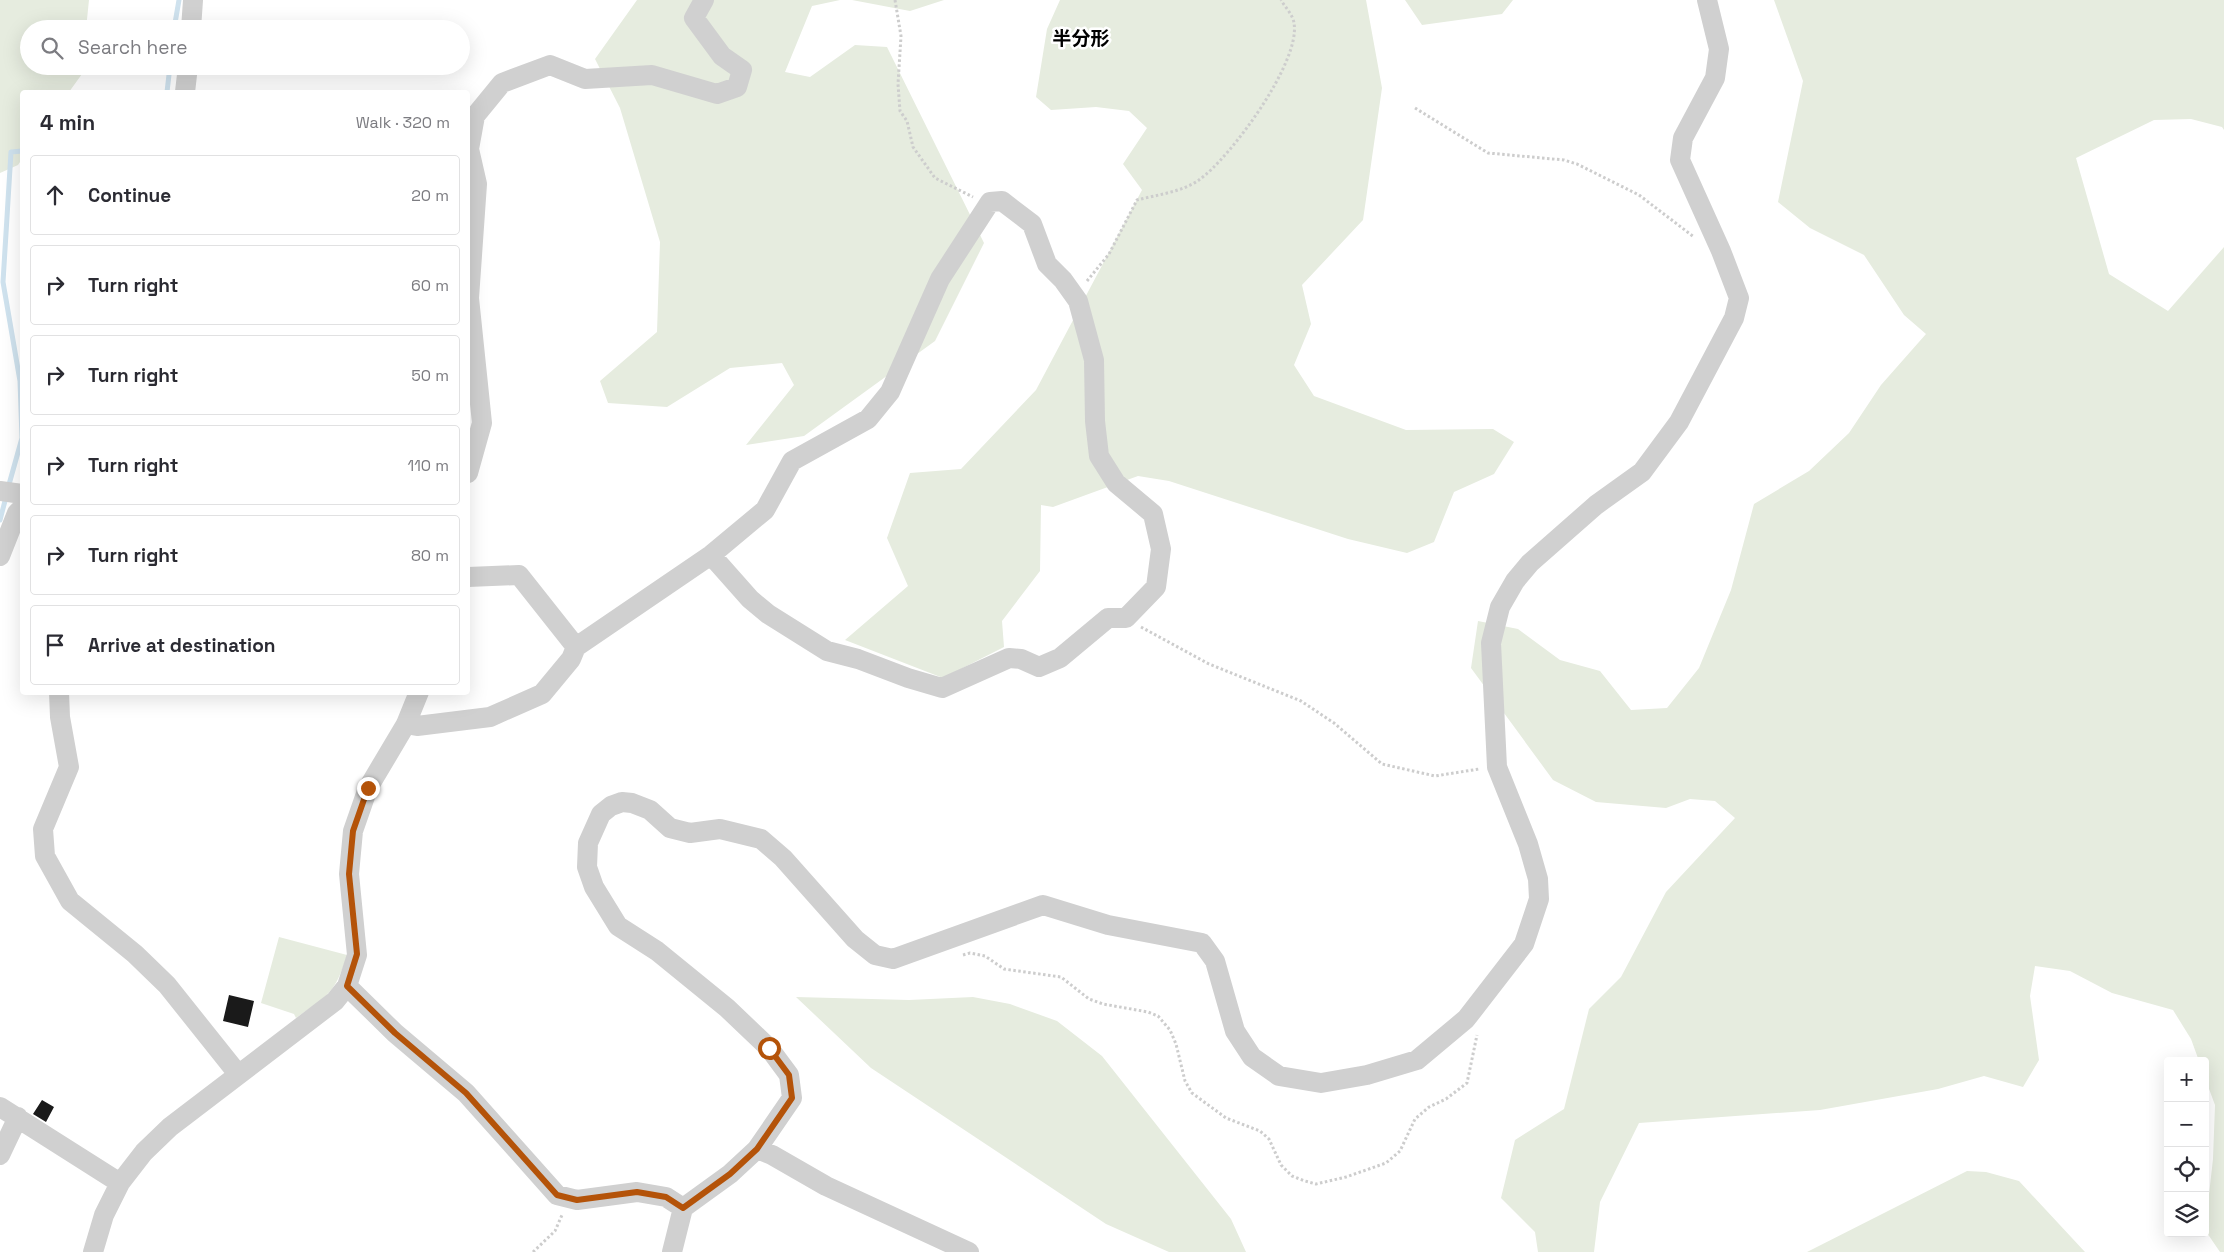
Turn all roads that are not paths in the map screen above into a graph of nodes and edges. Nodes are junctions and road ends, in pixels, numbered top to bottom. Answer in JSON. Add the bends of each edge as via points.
{"nodes":[{"id":1,"x":193,"y":0,"type":"edge"},
{"id":2,"x":704,"y":0,"type":"edge"},
{"id":3,"x":1707,"y":0,"type":"edge"},
{"id":4,"x":192,"y":20,"type":"edge"},
{"id":5,"x":187,"y":75,"type":"edge"},
{"id":6,"x":186,"y":90,"type":"edge"},
{"id":7,"x":470,"y":144,"type":"edge"},
{"id":8,"x":470,"y":153,"type":"edge"},
{"id":9,"x":470,"y":284,"type":"edge"},
{"id":10,"x":470,"y":308,"type":"edge"},
{"id":11,"x":470,"y":466,"type":"edge"},
{"id":12,"x":0,"y":491,"type":"edge"},
{"id":13,"x":20,"y":494,"type":"edge"},
{"id":14,"x":20,"y":510,"type":"edge"},
{"id":15,"x":711,"y":555,"type":"junction"},
{"id":16,"x":0,"y":556,"type":"edge"},
{"id":17,"x":470,"y":577,"type":"edge"},
{"id":18,"x":576,"y":646,"type":"junction"},
{"id":19,"x":59,"y":695,"type":"edge"},
{"id":20,"x":418,"y":695,"type":"edge"},
{"id":21,"x":406,"y":724,"type":"junction"},
{"id":22,"x":347,"y":986,"type":"junction"},
{"id":23,"x":238,"y":1074,"type":"junction"},
{"id":24,"x":0,"y":1107,"type":"edge"},
{"id":25,"x":18,"y":1118,"type":"junction"},
{"id":26,"x":757,"y":1149,"type":"junction"},
{"id":27,"x":0,"y":1156,"type":"edge"},
{"id":28,"x":120,"y":1183,"type":"junction"},
{"id":29,"x":683,"y":1208,"type":"junction"},
{"id":30,"x":93,"y":1252,"type":"edge"},
{"id":31,"x":672,"y":1252,"type":"edge"},
{"id":32,"x":969,"y":1252,"type":"edge"}],
"edges":[{"from":1,"to":4,"type":"street"},
{"from":2,"to":7,"type":"street","via":[[694,18],[722,56],[742,70],[737,87],[717,94],[652,75],[585,79],[550,65],[502,83],[475,116]]},
{"from":3,"to":26,"type":"street","via":[[1719,49],[1715,78],[1682,138],[1680,160],[1739,298],[1734,318],[1683,414],[1642,472],[1596,506],[1530,563],[1500,607],[1491,643],[1497,767],[1528,844],[1538,879],[1539,899],[1524,944],[1466,1019],[1417,1060],[1367,1075],[1321,1082],[1279,1076],[1252,1057],[1235,1031],[1215,961],[1202,943],[1108,925],[1042,905],[893,959],[875,955],[761,839],[720,829],[690,833],[670,828],[650,810],[632,803],[610,806],[601,814],[588,843],[587,867],[594,887],[618,926],[657,952],[727,1008],[769,1048],[789,1075],[792,1098]]},
{"from":5,"to":6,"type":"street"},
{"from":8,"to":9,"type":"street","via":[[477,184]]},
{"from":10,"to":11,"type":"street","via":[[482,423]]},
{"from":12,"to":13,"type":"street"},
{"from":14,"to":16,"type":"street"},
{"from":15,"to":15,"type":"street","via":[[765,510],[792,461],[868,419],[890,392],[940,279],[990,202],[1002,201],[1032,224],[1047,264],[1078,302],[1094,360],[1099,456],[1116,483],[1153,514],[1161,548],[1156,587],[1126,618],[1108,618],[1060,658],[1039,667],[1009,658],[942,688],[827,651],[768,614],[750,599]]},
{"from":15,"to":18,"type":"street"},
{"from":17,"to":18,"type":"street","via":[[519,575]]},
{"from":18,"to":21,"type":"street","via":[[571,659],[542,694],[490,717],[417,726]]},
{"from":19,"to":23,"type":"street","via":[[69,767],[43,829],[45,856],[70,901],[167,985]]},
{"from":20,"to":21,"type":"street"},
{"from":21,"to":22,"type":"street","via":[[368,788],[353,831],[349,874],[357,954]]},
{"from":22,"to":23,"type":"street","via":[[335,1001]]},
{"from":22,"to":29,"type":"street","via":[[395,1033],[466,1093],[557,1195],[577,1200],[637,1192],[666,1197]]},
{"from":23,"to":28,"type":"street","via":[[170,1127],[144,1152]]},
{"from":24,"to":25,"type":"street"},
{"from":25,"to":27,"type":"street"},
{"from":25,"to":28,"type":"street"},
{"from":26,"to":29,"type":"street","via":[[730,1174]]},
{"from":26,"to":32,"type":"street","via":[[826,1186]]},
{"from":28,"to":30,"type":"street","via":[[104,1215]]},
{"from":29,"to":31,"type":"street"}]}
